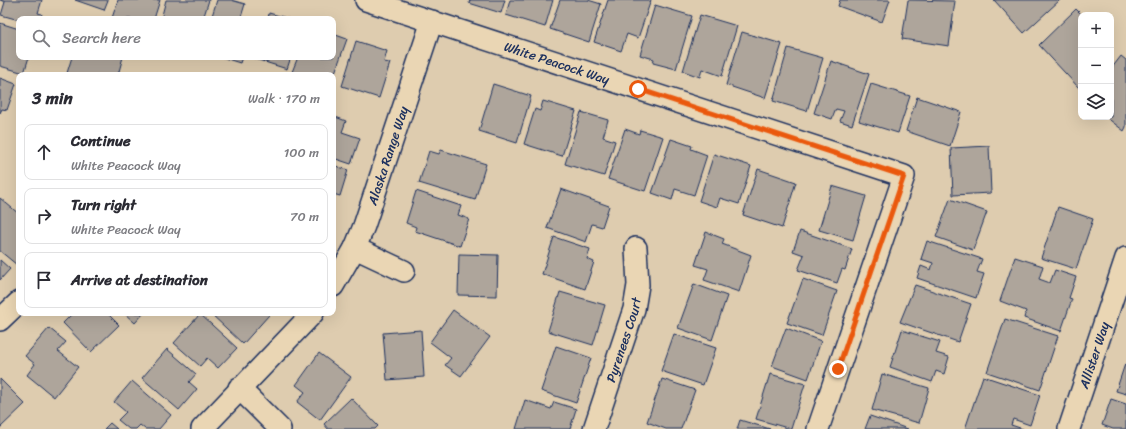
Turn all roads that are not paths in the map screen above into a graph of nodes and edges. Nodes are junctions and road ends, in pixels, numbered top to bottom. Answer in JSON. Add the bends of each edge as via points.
{"nodes":[{"id":1,"x":366,"y":0,"type":"edge"},
{"id":2,"x":432,"y":21,"type":"junction"},
{"id":3,"x":355,"y":248,"type":"junction"},
{"id":4,"x":636,"y":248,"type":"dead end"},
{"id":5,"x":1126,"y":258,"type":"edge"},
{"id":6,"x":404,"y":271,"type":"dead end"},
{"id":7,"x":336,"y":281,"type":"edge"},
{"id":8,"x":1119,"y":302,"type":"edge"},
{"id":9,"x":16,"y":305,"type":"edge"},
{"id":10,"x":309,"y":316,"type":"edge"},
{"id":11,"x":0,"y":320,"type":"edge"},
{"id":12,"x":239,"y":388,"type":"junction"},
{"id":13,"x":202,"y":429,"type":"edge"},
{"id":14,"x":280,"y":429,"type":"edge"},
{"id":15,"x":594,"y":429,"type":"edge"},
{"id":16,"x":818,"y":429,"type":"edge"},
{"id":17,"x":1069,"y":429,"type":"edge"}],
"edges":[{"from":1,"to":2,"type":"street","name":"White Peacock Way"},
{"from":2,"to":3,"type":"street","name":"Alaska Range Way"},
{"from":2,"to":16,"type":"street","name":"White Peacock Way","via":[[904,176]]},
{"from":3,"to":6,"type":"street"},
{"from":3,"to":7,"type":"street","name":"Alaska Range Way"},
{"from":4,"to":15,"type":"street","name":"Pyrenees Court","via":[[638,285],[634,309]]},
{"from":5,"to":8,"type":"street","name":"Allister Way"},
{"from":8,"to":17,"type":"street","name":"Allister Way"},
{"from":9,"to":11,"type":"street"},
{"from":10,"to":12,"type":"street"},
{"from":12,"to":13,"type":"street"},
{"from":12,"to":14,"type":"street"}]}
